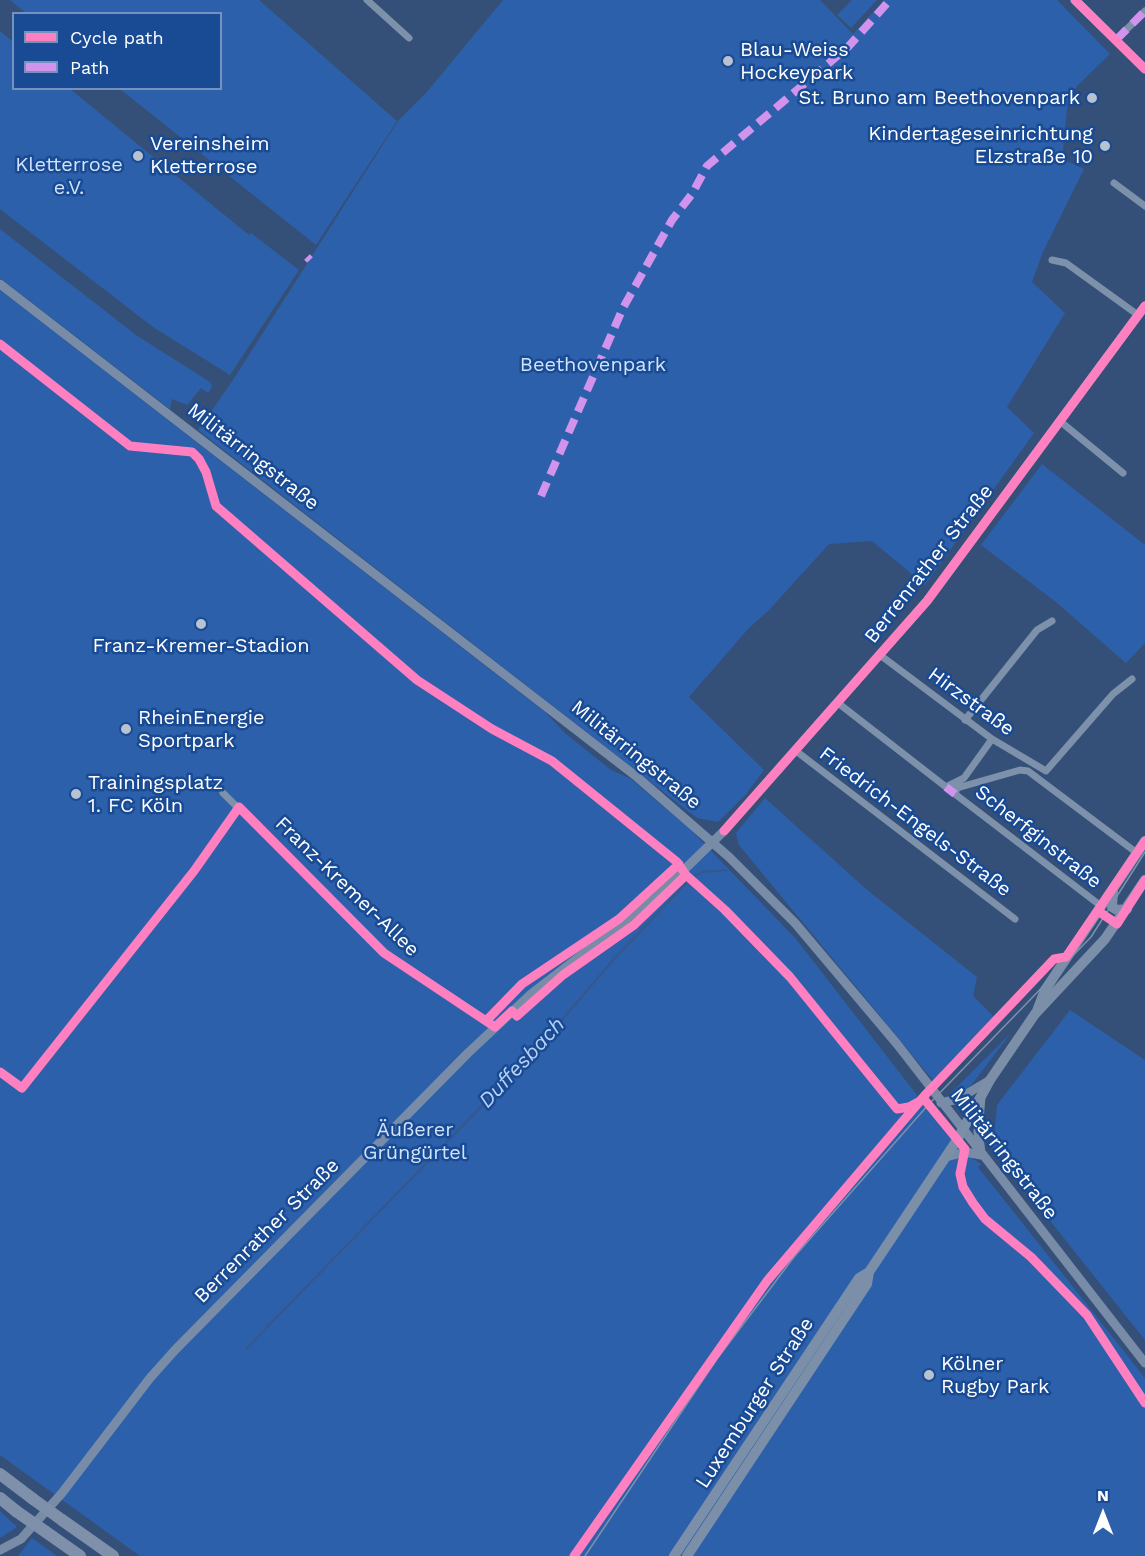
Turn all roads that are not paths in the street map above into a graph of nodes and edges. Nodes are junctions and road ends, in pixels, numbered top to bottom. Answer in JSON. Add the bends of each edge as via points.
{"nodes":[{"id":1,"x":367,"y":0,"type":"edge"},
{"id":2,"x":1075,"y":0,"type":"edge"},
{"id":3,"x":1145,"y":11,"type":"edge"},
{"id":4,"x":409,"y":38,"type":"dead end"},
{"id":5,"x":1116,"y":40,"type":"junction"},
{"id":6,"x":1145,"y":69,"type":"edge"},
{"id":7,"x":1114,"y":183,"type":"dead end"},
{"id":8,"x":1145,"y":206,"type":"edge"},
{"id":9,"x":1052,"y":260,"type":"dead end"},
{"id":10,"x":0,"y":284,"type":"edge"},
{"id":11,"x":1145,"y":306,"type":"edge"},
{"id":12,"x":1138,"y":315,"type":"junction"},
{"id":13,"x":1061,"y":422,"type":"junction"},
{"id":14,"x":1123,"y":473,"type":"dead end"},
{"id":15,"x":1052,"y":621,"type":"dead end"},
{"id":16,"x":880,"y":656,"type":"junction"},
{"id":17,"x":1132,"y":679,"type":"dead end"},
{"id":18,"x":838,"y":703,"type":"junction"},
{"id":19,"x":964,"y":720,"type":"junction"},
{"id":20,"x":992,"y":739,"type":"junction"},
{"id":21,"x":796,"y":751,"type":"junction"},
{"id":22,"x":223,"y":793,"type":"dead end"},
{"id":23,"x":1145,"y":841,"type":"edge"},
{"id":24,"x":713,"y":842,"type":"junction"},
{"id":25,"x":1137,"y":853,"type":"junction"},
{"id":26,"x":1145,"y":880,"type":"edge"},
{"id":27,"x":1114,"y":885,"type":"junction"},
{"id":28,"x":1101,"y":906,"type":"junction"},
{"id":29,"x":1127,"y":909,"type":"junction"},
{"id":30,"x":1015,"y":920,"type":"dead end"},
{"id":31,"x":1035,"y":1014,"type":"junction"},
{"id":32,"x":495,"y":1027,"type":"junction"},
{"id":33,"x":990,"y":1080,"type":"junction"},
{"id":34,"x":981,"y":1096,"type":"junction"},
{"id":35,"x":941,"y":1103,"type":"junction"},
{"id":36,"x":963,"y":1132,"type":"junction"},
{"id":37,"x":981,"y":1155,"type":"junction"},
{"id":38,"x":946,"y":1157,"type":"junction"},
{"id":39,"x":869,"y":1272,"type":"junction"},
{"id":40,"x":1145,"y":1363,"type":"edge"},
{"id":41,"x":0,"y":1474,"type":"edge"},
{"id":42,"x":0,"y":1498,"type":"edge"},
{"id":43,"x":0,"y":1550,"type":"edge"},
{"id":44,"x":80,"y":1556,"type":"edge"},
{"id":45,"x":113,"y":1556,"type":"edge"},
{"id":46,"x":674,"y":1556,"type":"edge"},
{"id":47,"x":687,"y":1556,"type":"edge"}],
"edges":[{"from":1,"to":4,"type":"street"},
{"from":2,"to":5,"type":"street"},
{"from":3,"to":5,"type":"street"},
{"from":5,"to":6,"type":"street"},
{"from":7,"to":8,"type":"street"},
{"from":9,"to":12,"type":"street","via":[[1066,262]]},
{"from":10,"to":24,"type":"street","name":"Militärringstraße","via":[[637,777]]},
{"from":11,"to":12,"type":"street","name":"Berrenrather Straße"},
{"from":12,"to":13,"type":"street","name":"Berrenrather Straße"},
{"from":13,"to":14,"type":"street"},
{"from":13,"to":16,"type":"street","name":"Berrenrather Straße","via":[[963,554]]},
{"from":15,"to":19,"type":"street","via":[[1036,630]]},
{"from":16,"to":18,"type":"street","name":"Berrenrather Straße"},
{"from":16,"to":19,"type":"street","name":"Hirzstraße"},
{"from":17,"to":20,"type":"street","name":"Hirzstraße","via":[[1113,693],[1046,771]]},
{"from":18,"to":20,"type":"street","name":"Scherfginstraße","via":[[946,787],[964,778]]},
{"from":18,"to":21,"type":"street","name":"Berrenrather Straße"},
{"from":19,"to":20,"type":"street","name":"Hirzstraße"},
{"from":21,"to":24,"type":"street","name":"Berrenrather Straße"},
{"from":21,"to":30,"type":"street","name":"Friedrich-Engels-Straße"},
{"from":22,"to":32,"type":"street","name":"Franz-Kremer-Allee","via":[[384,953]]},
{"from":23,"to":25,"type":"main road","name":"Luxemburger Straße"},
{"from":24,"to":32,"type":"street","name":"Berrenrather Straße","via":[[654,899],[533,992]]},
{"from":24,"to":35,"type":"street","name":"Militärringstraße","via":[[823,954]]},
{"from":25,"to":27,"type":"main road","name":"Luxemburger Straße"},
{"from":25,"to":28,"type":"street","name":"Scherfginstraße","via":[[1035,774],[1020,770],[957,788],[955,794]]},
{"from":26,"to":29,"type":"main road","name":"Luxemburger Straße"},
{"from":27,"to":28,"type":"main road","name":"Luxemburger Straße"},
{"from":27,"to":29,"type":"main road","via":[[1112,907]]},
{"from":28,"to":31,"type":"main road","name":"Luxemburger Straße","via":[[1045,990]]},
{"from":29,"to":31,"type":"main road","name":"Luxemburger Straße","via":[[1105,939]]},
{"from":31,"to":33,"type":"main road","name":"Luxemburger Straße"},
{"from":32,"to":43,"type":"street","name":"Berrenrather Straße","via":[[175,1350],[62,1493],[21,1539]]},
{"from":33,"to":34,"type":"main road","name":"Luxemburger Straße"},
{"from":33,"to":35,"type":"street","via":[[958,1099]]},
{"from":34,"to":36,"type":"main road","name":"Luxemburger Straße"},
{"from":34,"to":37,"type":"street"},
{"from":35,"to":36,"type":"street","name":"Militärringstraße"},
{"from":36,"to":37,"type":"street","name":"Militärringstraße"},
{"from":36,"to":38,"type":"main road","name":"Luxemburger Straße"},
{"from":37,"to":38,"type":"street","via":[[964,1152]]},
{"from":37,"to":40,"type":"street","name":"Militärringstraße"},
{"from":38,"to":39,"type":"main road","name":"Luxemburger Straße"},
{"from":39,"to":46,"type":"main road","name":"Luxemburger Straße","via":[[859,1278]]},
{"from":39,"to":47,"type":"main road","name":"Luxemburger Straße","via":[[867,1284]]},
{"from":41,"to":45,"type":"highway","bridge":true},
{"from":42,"to":44,"type":"highway","bridge":true}]}
